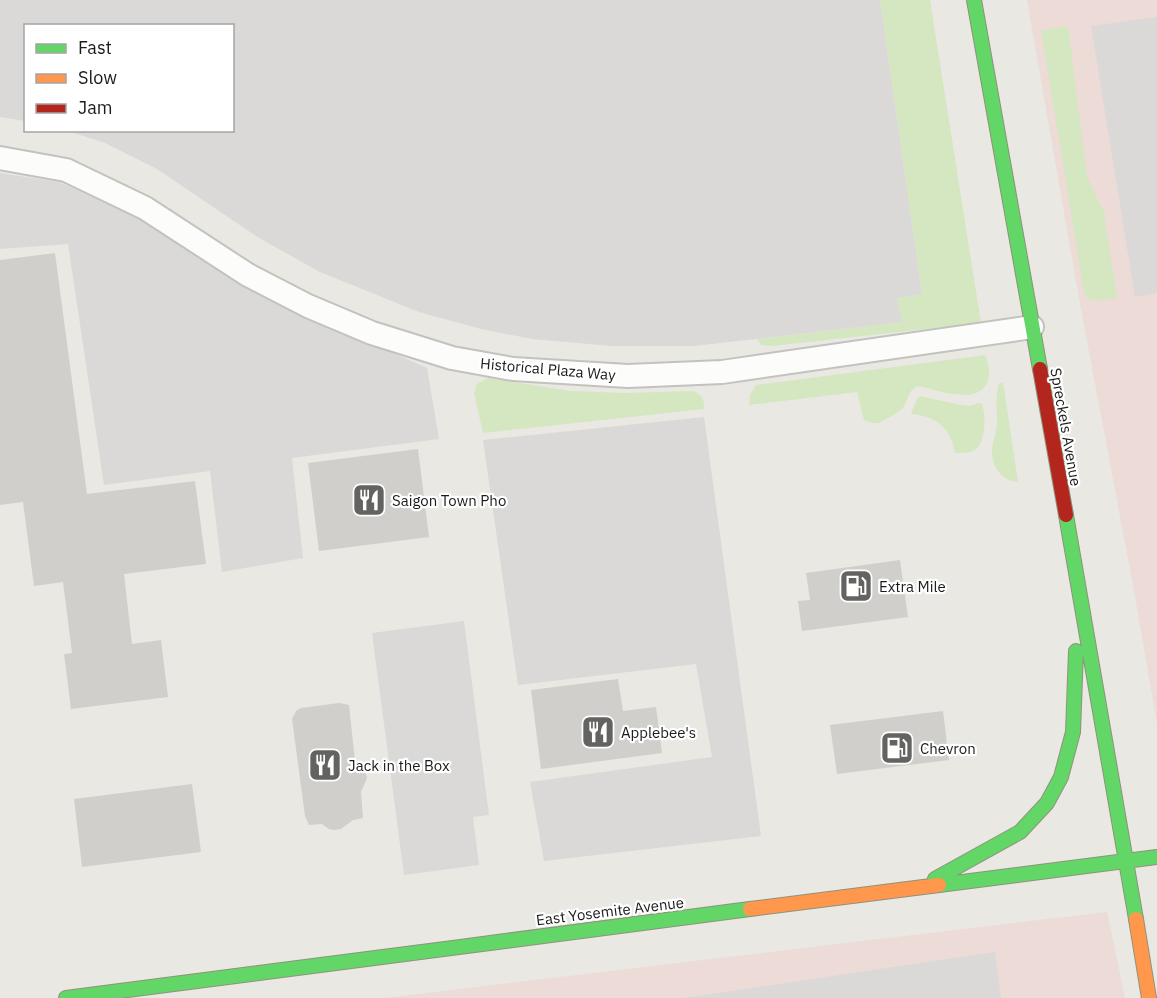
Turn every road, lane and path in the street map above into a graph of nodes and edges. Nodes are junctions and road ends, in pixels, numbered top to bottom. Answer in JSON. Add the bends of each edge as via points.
{"nodes":[{"id":1,"x":974,"y":0,"type":"edge"},
{"id":2,"x":0,"y":158,"type":"edge"},
{"id":3,"x":1032,"y":327,"type":"junction"},
{"id":4,"x":1078,"y":587,"type":"junction"},
{"id":5,"x":1157,"y":857,"type":"edge"},
{"id":6,"x":1127,"y":860,"type":"junction"},
{"id":7,"x":919,"y":888,"type":"junction"},
{"id":8,"x":66,"y":998,"type":"edge"},
{"id":9,"x":1149,"y":998,"type":"edge"}],
"edges":[{"from":1,"to":3,"type":"main road","name":"Spreckels Avenue"},
{"from":2,"to":3,"type":"street","name":"Historical Plaza Way","via":[[66,170],[145,208],[248,275],[372,333],[452,358],[513,369],[628,376],[722,372]]},
{"from":3,"to":4,"type":"main road","name":"Spreckels Avenue"},
{"from":4,"to":6,"type":"main road","name":"Spreckels Avenue"},
{"from":4,"to":7,"type":"main road","via":[[1073,732],[1061,777],[1047,803],[1020,832]]},
{"from":5,"to":6,"type":"main road","name":"East Yosemite Avenue"},
{"from":6,"to":7,"type":"main road","name":"East Yosemite Avenue"},
{"from":6,"to":9,"type":"main road","name":"Spreckels Avenue"},
{"from":7,"to":8,"type":"main road","name":"East Yosemite Avenue"}]}
